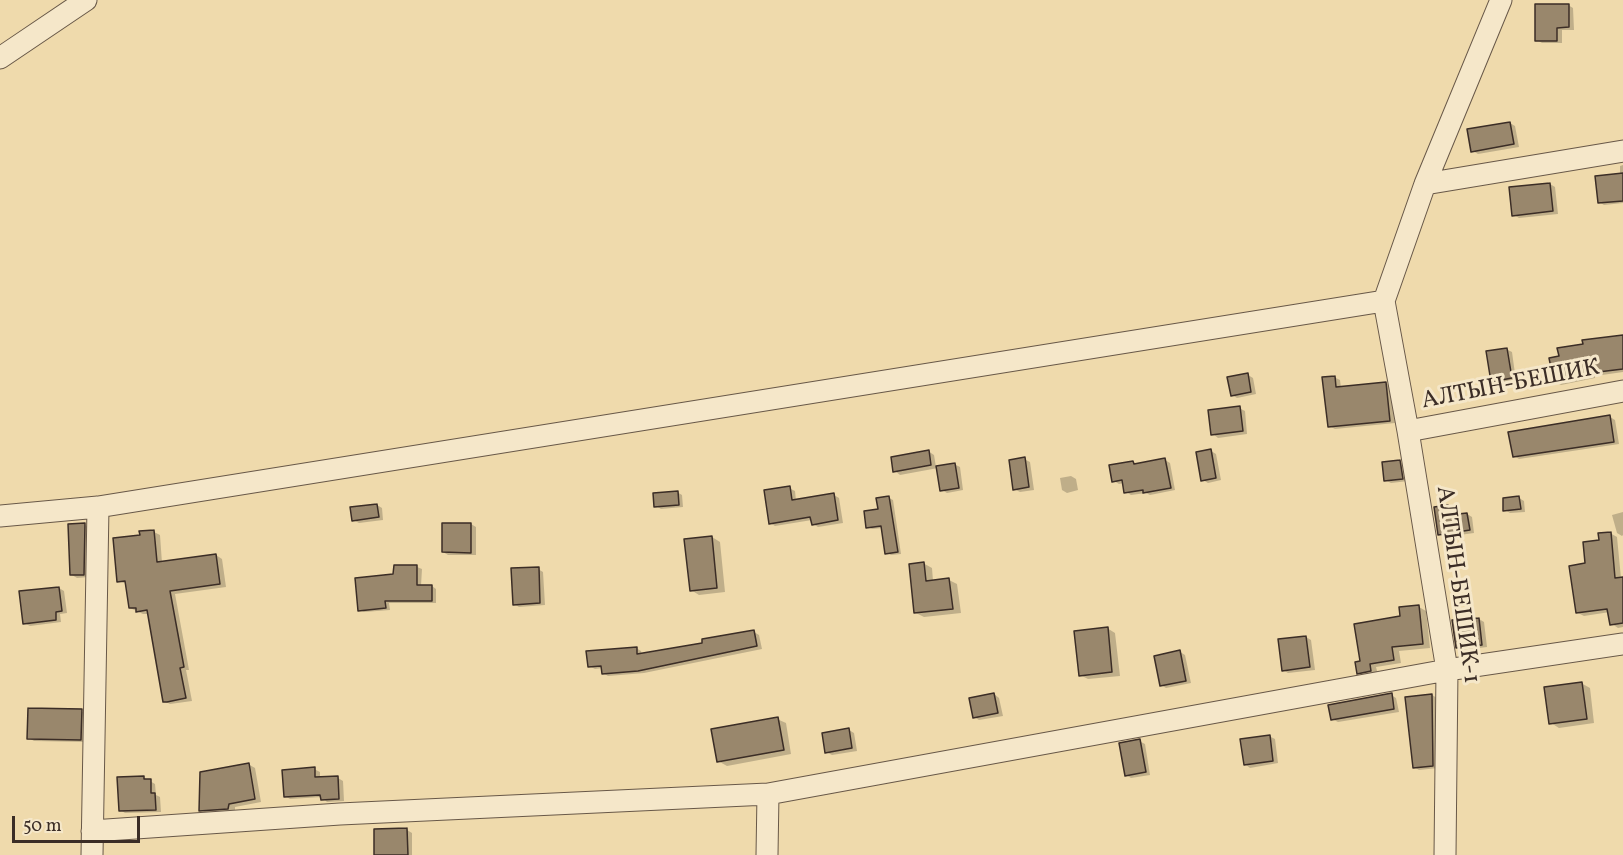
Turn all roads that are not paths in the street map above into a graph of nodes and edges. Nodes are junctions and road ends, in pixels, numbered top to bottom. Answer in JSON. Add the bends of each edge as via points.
{"nodes":[{"id":1,"x":86,"y":0,"type":"edge"},
{"id":2,"x":1501,"y":0,"type":"edge"},
{"id":3,"x":0,"y":58,"type":"edge"},
{"id":4,"x":1623,"y":151,"type":"edge"},
{"id":5,"x":1425,"y":184,"type":"junction"},
{"id":6,"x":1384,"y":301,"type":"junction"},
{"id":7,"x":1623,"y":390,"type":"edge"},
{"id":8,"x":1408,"y":431,"type":"junction"},
{"id":9,"x":98,"y":507,"type":"junction"},
{"id":10,"x":0,"y":516,"type":"edge"},
{"id":11,"x":1623,"y":644,"type":"edge"},
{"id":12,"x":1447,"y":669,"type":"junction"},
{"id":13,"x":768,"y":794,"type":"junction"},
{"id":14,"x":92,"y":831,"type":"junction"},
{"id":15,"x":92,"y":855,"type":"edge"},
{"id":16,"x":767,"y":855,"type":"edge"},
{"id":17,"x":1445,"y":855,"type":"edge"}],
"edges":[{"from":1,"to":3,"type":"street"},
{"from":2,"to":5,"type":"street"},
{"from":4,"to":5,"type":"street"},
{"from":5,"to":6,"type":"street"},
{"from":6,"to":8,"type":"street","name":"АЛТЫН-БЕШИК-1"},
{"from":6,"to":9,"type":"street"},
{"from":7,"to":8,"type":"street","name":"АЛТЫН-БЕШИК"},
{"from":8,"to":12,"type":"street","name":"АЛТЫН-БЕШИК-1"},
{"from":9,"to":10,"type":"street"},
{"from":9,"to":14,"type":"street"},
{"from":11,"to":12,"type":"street"},
{"from":12,"to":13,"type":"street"},
{"from":12,"to":17,"type":"street","name":"АЛТЫН-БЕШИК-1"},
{"from":13,"to":14,"type":"street","via":[[340,814]]},
{"from":13,"to":16,"type":"street"},
{"from":14,"to":15,"type":"street"}]}
